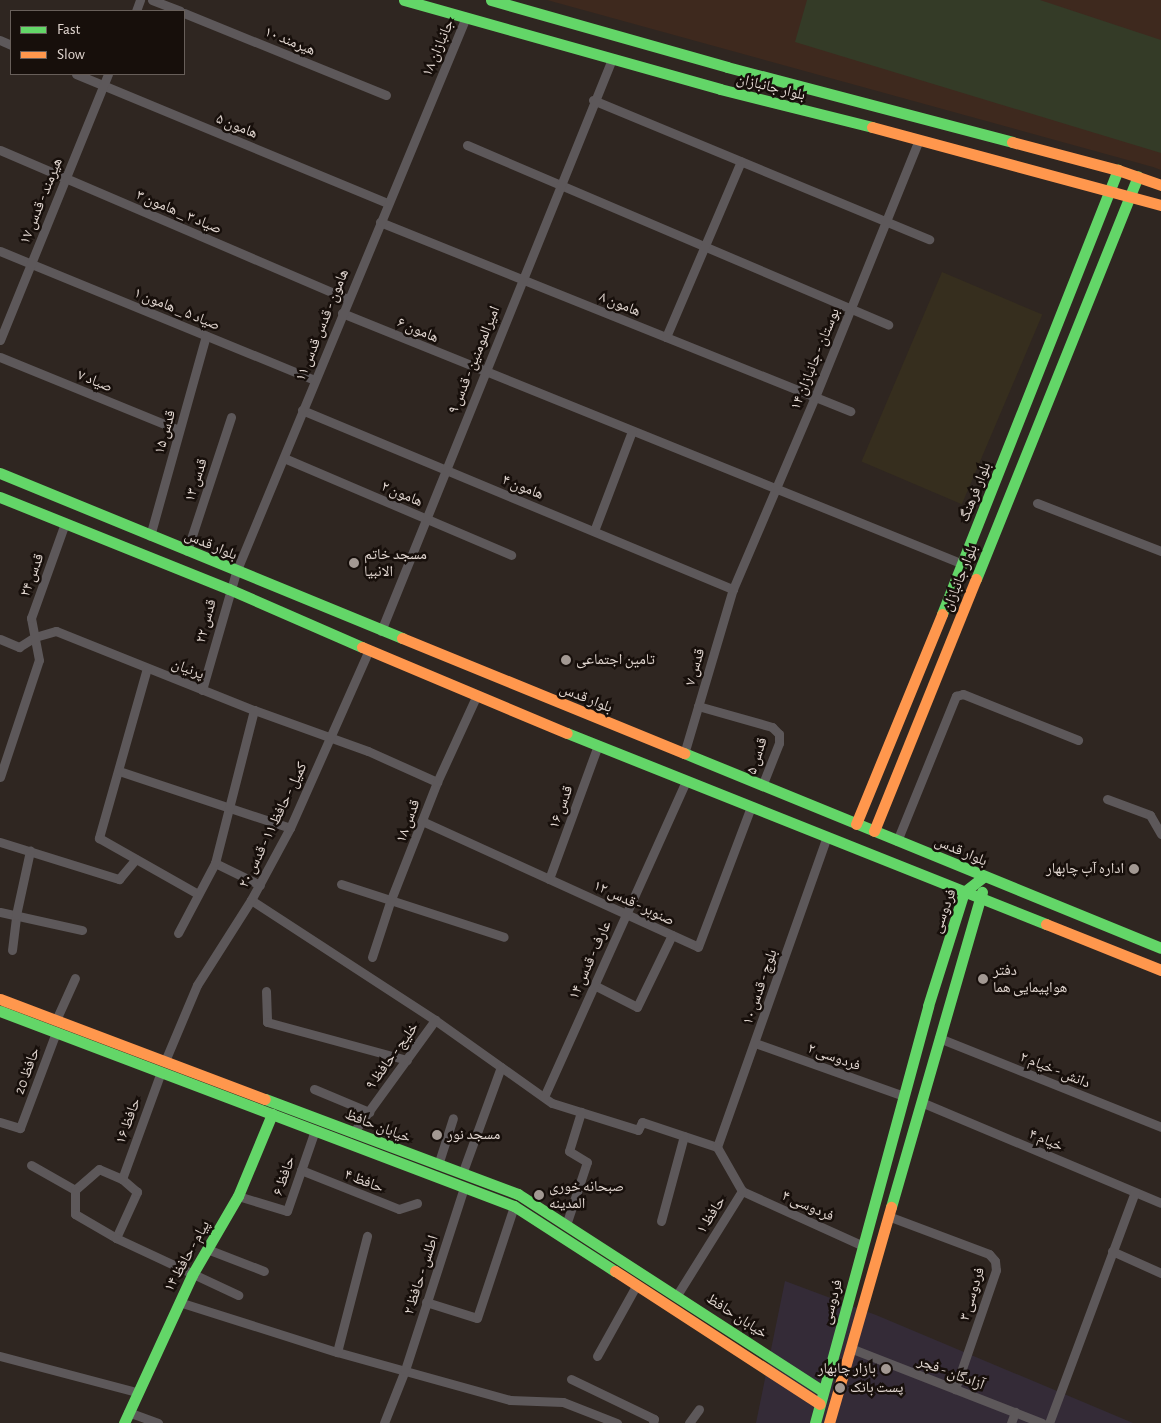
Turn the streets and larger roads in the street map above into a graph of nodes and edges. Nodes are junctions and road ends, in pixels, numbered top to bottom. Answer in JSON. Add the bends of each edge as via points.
{"nodes":[{"id":1,"x":152,"y":0,"type":"edge"},
{"id":2,"x":404,"y":0,"type":"edge"},
{"id":3,"x":491,"y":0,"type":"edge"},
{"id":4,"x":177,"y":10,"type":"edge"},
{"id":5,"x":185,"y":13,"type":"edge"},
{"id":6,"x":466,"y":18,"type":"junction"},
{"id":7,"x":612,"y":59,"type":"junction"},
{"id":8,"x":727,"y":67,"type":"junction"},
{"id":9,"x":78,"y":75,"type":"edge"},
{"id":10,"x":108,"y":75,"type":"edge"},
{"id":11,"x":103,"y":86,"type":"junction"},
{"id":12,"x":720,"y":89,"type":"junction"},
{"id":13,"x":435,"y":90,"type":"joint"},
{"id":14,"x":386,"y":95,"type":"dead end"},
{"id":15,"x":593,"y":100,"type":"junction"},
{"id":16,"x":918,"y":139,"type":"junction"},
{"id":17,"x":467,"y":145,"type":"dead end"},
{"id":18,"x":0,"y":150,"type":"edge"},
{"id":19,"x":741,"y":161,"type":"junction"},
{"id":20,"x":1118,"y":170,"type":"junction"},
{"id":21,"x":1138,"y":176,"type":"junction"},
{"id":22,"x":66,"y":178,"type":"junction"},
{"id":23,"x":1161,"y":185,"type":"edge"},
{"id":24,"x":559,"y":186,"type":"junction"},
{"id":25,"x":1112,"y":190,"type":"junction"},
{"id":26,"x":1131,"y":197,"type":"junction"},
{"id":27,"x":388,"y":203,"type":"junction"},
{"id":28,"x":1161,"y":205,"type":"edge"},
{"id":29,"x":885,"y":220,"type":"junction"},
{"id":30,"x":380,"y":222,"type":"junction"},
{"id":31,"x":1094,"y":235,"type":"junction"},
{"id":32,"x":929,"y":238,"type":"dead end"},
{"id":33,"x":1112,"y":242,"type":"junction"},
{"id":34,"x":704,"y":247,"type":"junction"},
{"id":35,"x":0,"y":251,"type":"edge"},
{"id":36,"x":31,"y":264,"type":"junction"},
{"id":37,"x":522,"y":279,"type":"junction"},
{"id":38,"x":348,"y":299,"type":"junction"},
{"id":39,"x":850,"y":309,"type":"junction"},
{"id":40,"x":342,"y":312,"type":"junction"},
{"id":41,"x":888,"y":325,"type":"dead end"},
{"id":42,"x":206,"y":336,"type":"junction"},
{"id":43,"x":666,"y":337,"type":"junction"},
{"id":44,"x":0,"y":340,"type":"edge"},
{"id":45,"x":0,"y":357,"type":"edge"},
{"id":46,"x":484,"y":372,"type":"junction"},
{"id":47,"x":314,"y":380,"type":"junction"},
{"id":48,"x":815,"y":397,"type":"junction"},
{"id":49,"x":302,"y":410,"type":"junction"},
{"id":50,"x":850,"y":411,"type":"dead end"},
{"id":51,"x":231,"y":417,"type":"dead end"},
{"id":52,"x":179,"y":430,"type":"junction"},
{"id":53,"x":632,"y":431,"type":"junction"},
{"id":54,"x":284,"y":458,"type":"junction"},
{"id":55,"x":445,"y":470,"type":"junction"},
{"id":56,"x":0,"y":472,"type":"edge"},
{"id":57,"x":775,"y":489,"type":"junction"},
{"id":58,"x":0,"y":497,"type":"edge"},
{"id":59,"x":1037,"y":503,"type":"dead end"},
{"id":60,"x":425,"y":519,"type":"junction"},
{"id":61,"x":65,"y":523,"type":"junction"},
{"id":62,"x":594,"y":531,"type":"junction"},
{"id":63,"x":150,"y":536,"type":"junction"},
{"id":64,"x":187,"y":551,"type":"junction"},
{"id":65,"x":1161,"y":551,"type":"edge"},
{"id":66,"x":510,"y":555,"type":"dead end"},
{"id":67,"x":963,"y":564,"type":"junction"},
{"id":68,"x":236,"y":572,"type":"junction"},
{"id":69,"x":229,"y":589,"type":"junction"},
{"id":70,"x":733,"y":589,"type":"junction"},
{"id":71,"x":381,"y":630,"type":"junction"},
{"id":72,"x":35,"y":637,"type":"junction"},
{"id":73,"x":0,"y":639,"type":"edge"},
{"id":74,"x":369,"y":650,"type":"junction"},
{"id":75,"x":148,"y":668,"type":"junction"},
{"id":76,"x":202,"y":690,"type":"junction"},
{"id":77,"x":476,"y":697,"type":"junction"},
{"id":78,"x":698,"y":706,"type":"junction"},
{"id":79,"x":254,"y":710,"type":"junction"},
{"id":80,"x":331,"y":737,"type":"junction"},
{"id":81,"x":1078,"y":740,"type":"dead end"},
{"id":82,"x":598,"y":745,"type":"junction"},
{"id":83,"x":684,"y":754,"type":"junction"},
{"id":84,"x":119,"y":772,"type":"junction"},
{"id":85,"x":0,"y":777,"type":"edge"},
{"id":86,"x":686,"y":781,"type":"junction"},
{"id":87,"x":437,"y":782,"type":"junction"},
{"id":88,"x":762,"y":786,"type":"junction"},
{"id":89,"x":1107,"y":799,"type":"dead end"},
{"id":90,"x":751,"y":806,"type":"junction"},
{"id":91,"x":229,"y":808,"type":"junction"},
{"id":92,"x":422,"y":821,"type":"junction"},
{"id":93,"x":856,"y":824,"type":"junction"},
{"id":94,"x":290,"y":828,"type":"junction"},
{"id":95,"x":874,"y":831,"type":"junction"},
{"id":96,"x":1161,"y":834,"type":"edge"},
{"id":97,"x":827,"y":837,"type":"junction"},
{"id":98,"x":897,"y":841,"type":"junction"},
{"id":99,"x":0,"y":842,"type":"edge"},
{"id":100,"x":30,"y":851,"type":"junction"},
{"id":101,"x":136,"y":859,"type":"junction"},
{"id":102,"x":216,"y":862,"type":"junction"},
{"id":103,"x":983,"y":877,"type":"junction"},
{"id":104,"x":549,"y":879,"type":"junction"},
{"id":105,"x":341,"y":884,"type":"dead end"},
{"id":106,"x":260,"y":885,"type":"junction"},
{"id":107,"x":964,"y":892,"type":"junction"},
{"id":108,"x":198,"y":894,"type":"junction"},
{"id":109,"x":981,"y":899,"type":"junction"},
{"id":110,"x":251,"y":900,"type":"junction"},
{"id":111,"x":390,"y":902,"type":"junction"},
{"id":112,"x":0,"y":912,"type":"edge"},
{"id":113,"x":626,"y":914,"type":"junction"},
{"id":114,"x":16,"y":915,"type":"junction"},
{"id":115,"x":82,"y":930,"type":"dead end"},
{"id":116,"x":178,"y":933,"type":"dead end"},
{"id":117,"x":672,"y":935,"type":"junction"},
{"id":118,"x":504,"y":937,"type":"dead end"},
{"id":119,"x":1161,"y":948,"type":"edge"},
{"id":120,"x":12,"y":950,"type":"dead end"},
{"id":121,"x":372,"y":957,"type":"dead end"},
{"id":122,"x":1161,"y":970,"type":"edge"},
{"id":123,"x":76,"y":978,"type":"dead end"},
{"id":124,"x":594,"y":986,"type":"junction"},
{"id":125,"x":266,"y":992,"type":"dead end"},
{"id":126,"x":0,"y":999,"type":"edge"},
{"id":127,"x":0,"y":1011,"type":"edge"},
{"id":128,"x":56,"y":1020,"type":"junction"},
{"id":129,"x":435,"y":1020,"type":"junction"},
{"id":130,"x":56,"y":1032,"type":"junction"},
{"id":131,"x":939,"y":1038,"type":"junction"},
{"id":132,"x":755,"y":1042,"type":"junction"},
{"id":133,"x":407,"y":1060,"type":"junction"},
{"id":134,"x":163,"y":1066,"type":"junction"},
{"id":135,"x":501,"y":1066,"type":"junction"},
{"id":136,"x":314,"y":1089,"type":"dead end"},
{"id":137,"x":904,"y":1096,"type":"junction"},
{"id":138,"x":544,"y":1097,"type":"junction"},
{"id":139,"x":921,"y":1102,"type":"junction"},
{"id":140,"x":369,"y":1112,"type":"junction"},
{"id":141,"x":581,"y":1112,"type":"junction"},
{"id":142,"x":272,"y":1114,"type":"junction"},
{"id":143,"x":453,"y":1118,"type":"dead end"},
{"id":144,"x":0,"y":1122,"type":"edge"},
{"id":145,"x":1161,"y":1127,"type":"edge"},
{"id":146,"x":315,"y":1130,"type":"junction"},
{"id":147,"x":353,"y":1133,"type":"junction"},
{"id":148,"x":684,"y":1136,"type":"junction"},
{"id":149,"x":717,"y":1147,"type":"junction"},
{"id":150,"x":31,"y":1164,"type":"dead end"},
{"id":151,"x":438,"y":1165,"type":"junction"},
{"id":152,"x":301,"y":1170,"type":"junction"},
{"id":153,"x":462,"y":1174,"type":"junction"},
{"id":154,"x":122,"y":1179,"type":"junction"},
{"id":155,"x":464,"y":1187,"type":"junction"},
{"id":156,"x":75,"y":1190,"type":"junction"},
{"id":157,"x":742,"y":1191,"type":"junction"},
{"id":158,"x":1135,"y":1192,"type":"junction"},
{"id":159,"x":238,"y":1196,"type":"junction"},
{"id":160,"x":417,"y":1203,"type":"dead end"},
{"id":161,"x":1161,"y":1203,"type":"edge"},
{"id":162,"x":514,"y":1206,"type":"junction"},
{"id":163,"x":888,"y":1216,"type":"junction"},
{"id":164,"x":661,"y":1221,"type":"dead end"},
{"id":165,"x":566,"y":1225,"type":"junction"},
{"id":166,"x":367,"y":1236,"type":"dead end"},
{"id":167,"x":116,"y":1238,"type":"junction"},
{"id":168,"x":863,"y":1246,"type":"junction"},
{"id":169,"x":207,"y":1249,"type":"junction"},
{"id":170,"x":1112,"y":1251,"type":"junction"},
{"id":171,"x":264,"y":1271,"type":"dead end"},
{"id":172,"x":1161,"y":1273,"type":"edge"},
{"id":173,"x":192,"y":1275,"type":"junction"},
{"id":174,"x":637,"y":1284,"type":"junction"},
{"id":175,"x":238,"y":1295,"type":"dead end"},
{"id":176,"x":677,"y":1296,"type":"junction"},
{"id":177,"x":179,"y":1302,"type":"junction"},
{"id":178,"x":426,"y":1302,"type":"junction"},
{"id":179,"x":850,"y":1348,"type":"junction"},
{"id":180,"x":337,"y":1352,"type":"junction"},
{"id":181,"x":0,"y":1356,"type":"edge"},
{"id":182,"x":597,"y":1356,"type":"dead end"},
{"id":183,"x":405,"y":1370,"type":"junction"},
{"id":184,"x":571,"y":1379,"type":"dead end"},
{"id":185,"x":955,"y":1390,"type":"junction"},
{"id":186,"x":823,"y":1391,"type":"junction"},
{"id":187,"x":136,"y":1392,"type":"junction"},
{"id":188,"x":820,"y":1404,"type":"junction"},
{"id":189,"x":699,"y":1409,"type":"dead end"},
{"id":190,"x":1015,"y":1412,"type":"junction"},
{"id":191,"x":126,"y":1418,"type":"edge"},
{"id":192,"x":158,"y":1423,"type":"edge"},
{"id":193,"x":384,"y":1423,"type":"edge"},
{"id":194,"x":617,"y":1423,"type":"edge"},
{"id":195,"x":653,"y":1423,"type":"edge"},
{"id":196,"x":689,"y":1423,"type":"edge"},
{"id":197,"x":815,"y":1423,"type":"edge"},
{"id":198,"x":829,"y":1423,"type":"edge"},
{"id":199,"x":1011,"y":1423,"type":"edge"},
{"id":200,"x":1042,"y":1423,"type":"edge"},
{"id":201,"x":1049,"y":1423,"type":"edge"}],
"edges":[{"from":1,"to":4,"type":"street"},
{"from":2,"to":6,"type":"street","name":"بلوار جانبازان"},
{"from":3,"to":8,"type":"street","name":"بلوار جانبازان"},
{"from":5,"to":14,"type":"street","name":"هیرمند ۱۰"},
{"from":6,"to":7,"type":"street","name":"بلوار جانبازان"},
{"from":6,"to":13,"type":"street","name":"جانبازان ۱۸"},
{"from":7,"to":12,"type":"street","name":"بلوار جانبازان"},
{"from":7,"to":15,"type":"street","name":"امیرالمومنین - قدس ۹"},
{"from":8,"to":12,"type":"street"},
{"from":8,"to":20,"type":"street","name":"بلوار جانبازان"},
{"from":9,"to":11,"type":"street","name":"هامون ۵"},
{"from":10,"to":11,"type":"street","name":"هیرمند - قدس ۱۷"},
{"from":11,"to":22,"type":"street","name":"هیرمند - قدس ۱۷"},
{"from":11,"to":27,"type":"street","name":"هامون ۵"},
{"from":12,"to":16,"type":"street","name":"بلوار جانبازان"},
{"from":13,"to":27,"type":"street","name":"هامون - قدس قدس ۱۱"},
{"from":15,"to":19,"type":"street"},
{"from":15,"to":24,"type":"street","name":"امیرالمومنین - قدس ۹"},
{"from":16,"to":25,"type":"street","name":"بلوار جانبازان"},
{"from":16,"to":29,"type":"street","name":"بوستان - جانبازان ۱۴"},
{"from":17,"to":24,"type":"street"},
{"from":18,"to":22,"type":"street","name":"صیاد ۳ _ هامون ۳"},
{"from":19,"to":29,"type":"street"},
{"from":19,"to":34,"type":"street"},
{"from":20,"to":21,"type":"street","name":"بلوار جانبازان"},
{"from":20,"to":25,"type":"street","name":"بلوار فرهنگ"},
{"from":21,"to":23,"type":"street","name":"بلوار جانبازان"},
{"from":21,"to":26,"type":"street","name":"بلوار جانبازان"},
{"from":22,"to":36,"type":"street","name":"هیرمند - قدس ۱۷"},
{"from":22,"to":38,"type":"street","name":"صیاد ۳ _ هامون ۳"},
{"from":24,"to":34,"type":"street"},
{"from":24,"to":37,"type":"street","name":"امیرالمومنین - قدس ۹"},
{"from":25,"to":26,"type":"street","name":"بلوار جانبازان"},
{"from":25,"to":31,"type":"street","name":"بلوار فرهنگ"},
{"from":26,"to":28,"type":"street","name":"بلوار جانبازان"},
{"from":26,"to":33,"type":"street","name":"بلوار جانبازان"},
{"from":27,"to":30,"type":"street","name":"هامون - قدس قدس ۱۱"},
{"from":29,"to":32,"type":"street"},
{"from":29,"to":39,"type":"street","name":"بوستان - جانبازان ۱۴"},
{"from":30,"to":37,"type":"street","name":"هامون ۸"},
{"from":30,"to":38,"type":"street","name":"هامون - قدس قدس ۱۱"},
{"from":31,"to":33,"type":"street","via":[[1106,232]]},
{"from":31,"to":67,"type":"street","name":"بلوار فرهنگ"},
{"from":33,"to":95,"type":"street","name":"بلوار جانبازان"},
{"from":34,"to":39,"type":"street"},
{"from":34,"to":43,"type":"street"},
{"from":35,"to":36,"type":"street","name":"صیاد ۵ _ هامون ۱"},
{"from":36,"to":42,"type":"street","name":"صیاد ۵ _ هامون ۱"},
{"from":36,"to":44,"type":"street","name":"هیرمند - قدس ۱۷"},
{"from":37,"to":43,"type":"street","name":"هامون ۸"},
{"from":37,"to":46,"type":"street","name":"امیرالمومنین - قدس ۹"},
{"from":38,"to":40,"type":"street","name":"هامون - قدس قدس ۱۱"},
{"from":39,"to":41,"type":"street"},
{"from":39,"to":48,"type":"street","name":"بوستان - جانبازان ۱۴"},
{"from":40,"to":46,"type":"street","name":"هامون ۶"},
{"from":40,"to":47,"type":"street","name":"هامون - قدس قدس ۱۱"},
{"from":42,"to":47,"type":"street","name":"صیاد ۵ _ هامون ۱"},
{"from":42,"to":52,"type":"street","name":"قدس ۱۵"},
{"from":43,"to":48,"type":"street","name":"هامون ۸"},
{"from":45,"to":52,"type":"street","name":"صیاد ۷"},
{"from":46,"to":53,"type":"street","name":"هامون ۶"},
{"from":46,"to":55,"type":"street","name":"امیرالمومنین - قدس ۹"},
{"from":47,"to":49,"type":"street","name":"هامون - قدس قدس ۱۱"},
{"from":48,"to":50,"type":"street","name":"هامون ۸"},
{"from":48,"to":57,"type":"street","name":"بوستان - جانبازان ۱۴"},
{"from":49,"to":54,"type":"street","name":"هامون - قدس قدس ۱۱"},
{"from":49,"to":55,"type":"street","name":"هامون ۴"},
{"from":51,"to":64,"type":"street","name":"قدس ۱۳"},
{"from":52,"to":63,"type":"street","name":"قدس ۱۵"},
{"from":53,"to":57,"type":"street","name":"هامون ۶"},
{"from":53,"to":62,"type":"street"},
{"from":54,"to":60,"type":"street","name":"هامون ۲"},
{"from":54,"to":68,"type":"street","name":"هامون - قدس قدس ۱۱"},
{"from":55,"to":60,"type":"street","name":"امیرالمومنین - قدس ۹"},
{"from":55,"to":62,"type":"street","name":"هامون ۴"},
{"from":56,"to":63,"type":"street","name":"بلوار قدس"},
{"from":57,"to":67,"type":"street","name":"هامون ۶"},
{"from":57,"to":70,"type":"street","name":"بوستان - جانبازان ۱۴"},
{"from":58,"to":61,"type":"street"},
{"from":59,"to":65,"type":"street"},
{"from":60,"to":66,"type":"street","name":"هامون ۲"},
{"from":60,"to":71,"type":"street","name":"امیرالمومنین - قدس ۹"},
{"from":61,"to":69,"type":"street"},
{"from":61,"to":72,"type":"street","name":"قدس ۲۴","via":[[31,618]]},
{"from":62,"to":70,"type":"street","name":"هامون ۴"},
{"from":63,"to":64,"type":"street","name":"بلوار قدس"},
{"from":64,"to":68,"type":"street","name":"بلوار قدس"},
{"from":67,"to":93,"type":"street","name":"بلوار فرهنگ"},
{"from":68,"to":69,"type":"street","name":"قدس ۲۲"},
{"from":68,"to":71,"type":"street","name":"بلوار قدس"},
{"from":69,"to":74,"type":"street"},
{"from":69,"to":76,"type":"street","name":"قدس ۲۲"},
{"from":70,"to":78,"type":"street","name":"قدس ۷"},
{"from":71,"to":83,"type":"street","name":"بلوار قدس"},
{"from":72,"to":73,"type":"street","name":"پرنیان","via":[[19,646]]},
{"from":72,"to":75,"type":"street","name":"پرنیان","via":[[56,631]]},
{"from":72,"to":85,"type":"street","name":"قدس ۲۴","via":[[39,660]]},
{"from":74,"to":77,"type":"street"},
{"from":74,"to":80,"type":"street","name":"کمیل - حافظ ۱۱ - قدس ۲۰"},
{"from":75,"to":76,"type":"street","name":"پرنیان"},
{"from":75,"to":84,"type":"street"},
{"from":76,"to":79,"type":"street","name":"پرنیان"},
{"from":77,"to":82,"type":"street"},
{"from":77,"to":87,"type":"street","name":"قدس ۱۸"},
{"from":78,"to":83,"type":"street","name":"قدس ۷"},
{"from":78,"to":88,"type":"street","name":"قدس ۵","via":[[772,727],[778,734],[778,743]]},
{"from":79,"to":80,"type":"street","name":"پرنیان"},
{"from":79,"to":91,"type":"street"},
{"from":80,"to":87,"type":"street","name":"پرنیان"},
{"from":80,"to":94,"type":"street","name":"کمیل - حافظ ۱۱ - قدس ۲۰"},
{"from":81,"to":98,"type":"street","via":[[963,694],[956,696]]},
{"from":82,"to":86,"type":"street"},
{"from":82,"to":104,"type":"street","name":"قدس ۱۶"},
{"from":83,"to":88,"type":"street","name":"بلوار قدس"},
{"from":84,"to":91,"type":"street"},
{"from":84,"to":101,"type":"street","via":[[99,838]]},
{"from":86,"to":90,"type":"street"},
{"from":86,"to":113,"type":"street","name":"عارف - قدس ۱۴"},
{"from":87,"to":92,"type":"street","name":"قدس ۱۸"},
{"from":88,"to":93,"type":"street","name":"بلوار قدس"},
{"from":89,"to":96,"type":"street","via":[[1150,816]]},
{"from":90,"to":97,"type":"street"},
{"from":90,"to":117,"type":"street","name":"صنوبر - قدس ۱۲","via":[[698,947]]},
{"from":91,"to":94,"type":"street"},
{"from":91,"to":102,"type":"street"},
{"from":92,"to":104,"type":"street","name":"صنوبر - قدس ۱۲"},
{"from":92,"to":111,"type":"street","name":"قدس ۱۸"},
{"from":93,"to":95,"type":"street","name":"بلوار قدس"},
{"from":94,"to":106,"type":"street","name":"کمیل - حافظ ۱۱ - قدس ۲۰"},
{"from":95,"to":98,"type":"street","name":"بلوار قدس"},
{"from":97,"to":107,"type":"street"},
{"from":97,"to":132,"type":"street","name":"بلوچ - قدس ۱۰"},
{"from":98,"to":103,"type":"street","name":"بلوار قدس"},
{"from":99,"to":100,"type":"street"},
{"from":100,"to":101,"type":"street","via":[[119,878]]},
{"from":100,"to":114,"type":"street"},
{"from":101,"to":108,"type":"street"},
{"from":102,"to":106,"type":"street"},
{"from":102,"to":108,"type":"street"},
{"from":103,"to":107,"type":"street","name":"فردوسی"},
{"from":103,"to":109,"type":"street","name":"فردوسی"},
{"from":103,"to":119,"type":"street","name":"بلوار قدس"},
{"from":104,"to":113,"type":"street","name":"صنوبر - قدس ۱۲"},
{"from":105,"to":111,"type":"street"},
{"from":106,"to":110,"type":"street","name":"کمیل - حافظ ۱۱ - قدس ۲۰"},
{"from":107,"to":109,"type":"street"},
{"from":107,"to":137,"type":"street","name":"فردوسی"},
{"from":108,"to":116,"type":"street"},
{"from":109,"to":122,"type":"street"},
{"from":109,"to":131,"type":"street","name":"فردوسی"},
{"from":110,"to":129,"type":"street"},
{"from":110,"to":134,"type":"street","name":"کمیل - حافظ ۱۱ - قدس ۲۰","via":[[197,985]]},
{"from":111,"to":118,"type":"street"},
{"from":111,"to":121,"type":"street","name":"قدس ۱۸"},
{"from":112,"to":114,"type":"street"},
{"from":113,"to":117,"type":"street","name":"صنوبر - قدس ۱۲"},
{"from":113,"to":124,"type":"street","name":"عارف - قدس ۱۴"},
{"from":114,"to":115,"type":"street"},
{"from":114,"to":120,"type":"street"},
{"from":117,"to":124,"type":"street","via":[[637,1007]]},
{"from":123,"to":128,"type":"street"},
{"from":124,"to":138,"type":"street","name":"عارف - قدس ۱۴"},
{"from":125,"to":133,"type":"street","via":[[267,1022]]},
{"from":126,"to":128,"type":"street","name":"خیابان حافظ"},
{"from":127,"to":130,"type":"street","name":"خیابان حافظ"},
{"from":128,"to":134,"type":"street","name":"خیابان حافظ"},
{"from":129,"to":133,"type":"street","name":"خلیج - حافظ ۹"},
{"from":129,"to":135,"type":"street"},
{"from":130,"to":134,"type":"street","name":"خیابان حافظ"},
{"from":130,"to":144,"type":"street","name":"حافظ 20","via":[[20,1128]]},
{"from":131,"to":139,"type":"street","name":"فردوسی"},
{"from":131,"to":145,"type":"street","name":"دانش - خیام ۲"},
{"from":132,"to":137,"type":"street","name":"فردوسی ۲"},
{"from":132,"to":149,"type":"street","name":"بلوچ - قدس ۱۰"},
{"from":133,"to":140,"type":"street","name":"خلیج - حافظ ۹"},
{"from":134,"to":142,"type":"street","name":"خیابان حافظ"},
{"from":134,"to":147,"type":"street","name":"خیابان حافظ"},
{"from":134,"to":154,"type":"street","name":"حافظ ۱۶"},
{"from":135,"to":138,"type":"street"},
{"from":135,"to":153,"type":"street"},
{"from":136,"to":140,"type":"street"},
{"from":137,"to":168,"type":"street","name":"فردوسی"},
{"from":138,"to":141,"type":"street"},
{"from":139,"to":158,"type":"street","name":"خیام ۴"},
{"from":139,"to":163,"type":"street","name":"فردوسی"},
{"from":140,"to":147,"type":"street","name":"خلیج - حافظ ۹"},
{"from":141,"to":148,"type":"street","via":[[638,1130],[642,1122]]},
{"from":141,"to":165,"type":"street","via":[[569,1151],[587,1162]]},
{"from":142,"to":146,"type":"street","name":"خیابان حافظ"},
{"from":142,"to":159,"type":"street","name":"پیام - حافظ ۱۴"},
{"from":143,"to":151,"type":"street"},
{"from":146,"to":152,"type":"street","name":"حافظ ۶"},
{"from":146,"to":155,"type":"street","name":"خیابان حافظ"},
{"from":147,"to":151,"type":"street","name":"خیابان حافظ"},
{"from":148,"to":149,"type":"street"},
{"from":148,"to":164,"type":"street"},
{"from":149,"to":157,"type":"street","name":"حافظ ۱"},
{"from":150,"to":156,"type":"street"},
{"from":151,"to":153,"type":"street","name":"خیابان حافظ"},
{"from":152,"to":159,"type":"street","name":"حافظ ۶","via":[[286,1211]]},
{"from":152,"to":160,"type":"street","name":"حافظ ۴","via":[[399,1209]]},
{"from":153,"to":165,"type":"street","name":"خیابان حافظ","via":[[518,1194]]},
{"from":154,"to":156,"type":"street","via":[[99,1169]]},
{"from":154,"to":167,"type":"street","via":[[137,1192]]},
{"from":155,"to":162,"type":"street","name":"خیابان حافظ"},
{"from":155,"to":178,"type":"street","name":"اطلس - حافظ ۲"},
{"from":156,"to":167,"type":"street","via":[[75,1214]]},
{"from":157,"to":168,"type":"street","name":"فردوسی ۴"},
{"from":157,"to":176,"type":"street","name":"حافظ ۱"},
{"from":158,"to":161,"type":"street","name":"خیام ۴"},
{"from":158,"to":170,"type":"street"},
{"from":159,"to":169,"type":"street","name":"پیام - حافظ ۱۴"},
{"from":162,"to":174,"type":"street","name":"خیابان حافظ"},
{"from":162,"to":178,"type":"street","via":[[477,1318]]},
{"from":163,"to":179,"type":"street","name":"فردوسی"},
{"from":163,"to":185,"type":"street","name":"فردوسی ۳","via":[[989,1254],[995,1261],[996,1270]]},
{"from":165,"to":176,"type":"street","name":"خیابان حافظ"},
{"from":166,"to":180,"type":"street"},
{"from":167,"to":173,"type":"street"},
{"from":168,"to":186,"type":"street","name":"فردوسی"},
{"from":169,"to":171,"type":"street"},
{"from":169,"to":173,"type":"street","name":"پیام - حافظ ۱۴"},
{"from":170,"to":172,"type":"street"},
{"from":170,"to":201,"type":"street"},
{"from":173,"to":175,"type":"street"},
{"from":173,"to":177,"type":"street","name":"پیام - حافظ ۱۴"},
{"from":174,"to":182,"type":"street"},
{"from":174,"to":188,"type":"street","name":"خیابان حافظ"},
{"from":176,"to":186,"type":"street","name":"خیابان حافظ"},
{"from":177,"to":180,"type":"street"},
{"from":177,"to":187,"type":"street","name":"پیام - حافظ ۱۴"},
{"from":178,"to":183,"type":"street","name":"اطلس - حافظ ۲"},
{"from":179,"to":185,"type":"street","name":"آزادگان - فجر"},
{"from":179,"to":198,"type":"street","name":"فردوسی"},
{"from":180,"to":183,"type":"street"},
{"from":181,"to":187,"type":"street"},
{"from":183,"to":193,"type":"street","name":"اطلس - حافظ ۲"},
{"from":183,"to":194,"type":"street","via":[[510,1400],[563,1402]]},
{"from":184,"to":195,"type":"street","via":[[654,1419]]},
{"from":185,"to":190,"type":"street","name":"آزادگان - فجر"},
{"from":186,"to":188,"type":"street","name":"فردوسی"},
{"from":187,"to":191,"type":"street","name":"پیام - حافظ ۱۴"},
{"from":188,"to":197,"type":"street","name":"فردوسی"},
{"from":189,"to":196,"type":"street"},
{"from":190,"to":199,"type":"street"},
{"from":190,"to":200,"type":"street","name":"آزادگان - فجر"},
{"from":191,"to":192,"type":"street"}]}
